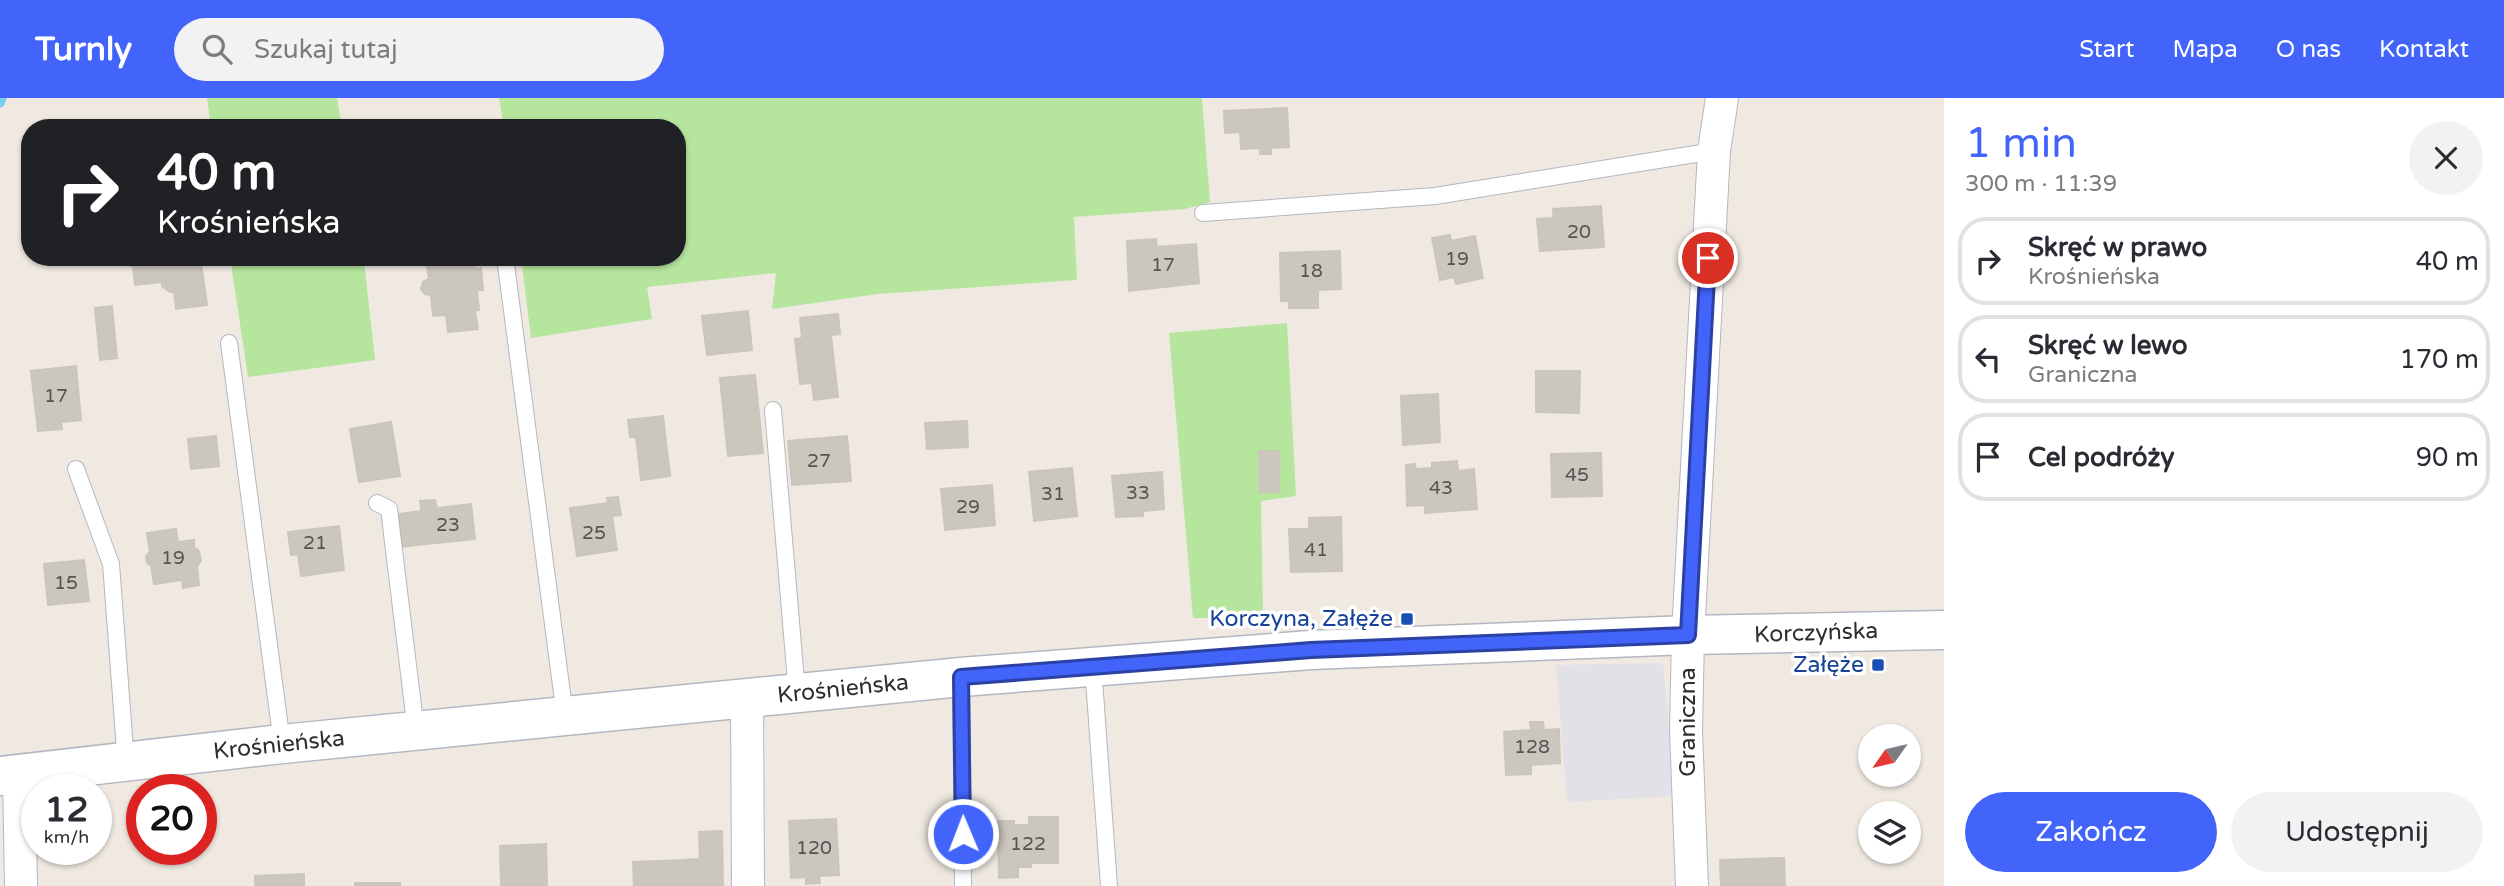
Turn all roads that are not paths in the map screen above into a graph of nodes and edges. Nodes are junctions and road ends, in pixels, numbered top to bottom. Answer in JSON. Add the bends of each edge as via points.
{"nodes":[{"id":1,"x":1722,"y":98,"type":"edge"},
{"id":2,"x":1714,"y":151,"type":"junction"},
{"id":3,"x":1203,"y":213,"type":"dead end"},
{"id":4,"x":506,"y":266,"type":"edge"},
{"id":5,"x":229,"y":344,"type":"dead end"},
{"id":6,"x":773,"y":410,"type":"dead end"},
{"id":7,"x":76,"y":468,"type":"dead end"},
{"id":8,"x":377,"y":503,"type":"dead end"},
{"id":9,"x":1944,"y":630,"type":"edge"},
{"id":10,"x":1688,"y":635,"type":"junction"},
{"id":11,"x":1093,"y":666,"type":"junction"},
{"id":12,"x":961,"y":677,"type":"junction"},
{"id":13,"x":797,"y":693,"type":"junction"},
{"id":14,"x":747,"y":698,"type":"junction"},
{"id":15,"x":565,"y":716,"type":"junction"},
{"id":16,"x":416,"y":730,"type":"junction"},
{"id":17,"x":282,"y":744,"type":"junction"},
{"id":18,"x":126,"y":763,"type":"junction"},
{"id":19,"x":9,"y":775,"type":"edge"},
{"id":20,"x":21,"y":886,"type":"edge"},
{"id":21,"x":748,"y":886,"type":"edge"},
{"id":22,"x":964,"y":886,"type":"edge"},
{"id":23,"x":1109,"y":886,"type":"edge"},
{"id":24,"x":1692,"y":886,"type":"edge"}],
"edges":[{"from":1,"to":2,"type":"street","name":"Graniczna"},
{"from":2,"to":3,"type":"lane","via":[[1435,196]]},
{"from":2,"to":10,"type":"street","name":"Graniczna"},
{"from":4,"to":15,"type":"lane"},
{"from":5,"to":17,"type":"lane"},
{"from":6,"to":13,"type":"lane"},
{"from":7,"to":18,"type":"lane","via":[[111,564]]},
{"from":8,"to":16,"type":"lane","via":[[389,509]]},
{"from":9,"to":10,"type":"main road","name":"Korczyńska"},
{"from":10,"to":11,"type":"main road","name":"Krośnieńska","via":[[1311,650]]},
{"from":10,"to":24,"type":"street","name":"Graniczna","via":[[1686,731]]},
{"from":11,"to":12,"type":"main road","name":"Krośnieńska"},
{"from":11,"to":23,"type":"lane"},
{"from":12,"to":13,"type":"main road","name":"Krośnieńska"},
{"from":12,"to":22,"type":"lane"},
{"from":13,"to":14,"type":"main road","name":"Krośnieńska"},
{"from":14,"to":15,"type":"main road","name":"Krośnieńska"},
{"from":14,"to":21,"type":"street"},
{"from":15,"to":16,"type":"main road","name":"Krośnieńska"},
{"from":16,"to":17,"type":"main road","name":"Krośnieńska"},
{"from":17,"to":18,"type":"main road","name":"Krośnieńska"},
{"from":18,"to":19,"type":"main road","name":"Krośnieńska"},
{"from":19,"to":20,"type":"street"}]}
